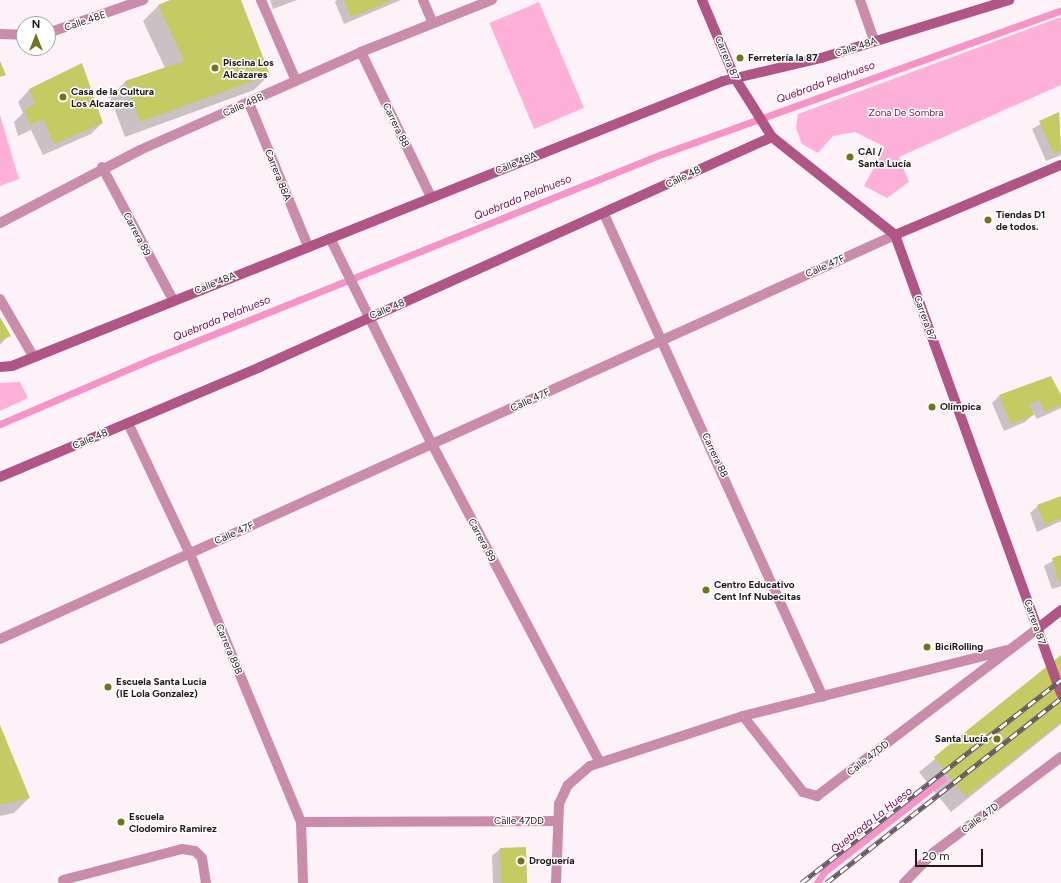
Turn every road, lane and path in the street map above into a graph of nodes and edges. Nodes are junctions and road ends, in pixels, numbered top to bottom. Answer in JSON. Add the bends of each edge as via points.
{"nodes":[{"id":1,"x":144,"y":0,"type":"edge"},
{"id":2,"x":261,"y":0,"type":"edge"},
{"id":3,"x":423,"y":0,"type":"edge"},
{"id":4,"x":492,"y":0,"type":"edge"},
{"id":5,"x":702,"y":0,"type":"edge"},
{"id":6,"x":860,"y":0,"type":"edge"},
{"id":7,"x":1009,"y":0,"type":"edge"},
{"id":8,"x":433,"y":23,"type":"junction"},
{"id":9,"x":56,"y":30,"type":"edge"},
{"id":10,"x":0,"y":34,"type":"edge"},
{"id":11,"x":16,"y":35,"type":"edge"},
{"id":12,"x":874,"y":40,"type":"junction"},
{"id":13,"x":361,"y":52,"type":"junction"},
{"id":14,"x":735,"y":78,"type":"junction"},
{"id":15,"x":296,"y":81,"type":"junction"},
{"id":16,"x":249,"y":103,"type":"junction"},
{"id":17,"x":772,"y":137,"type":"junction"},
{"id":18,"x":1061,"y":165,"type":"edge"},
{"id":19,"x":102,"y":167,"type":"junction"},
{"id":20,"x":430,"y":197,"type":"junction"},
{"id":21,"x":604,"y":214,"type":"junction"},
{"id":22,"x":0,"y":223,"type":"edge"},
{"id":23,"x":895,"y":235,"type":"junction"},
{"id":24,"x":330,"y":238,"type":"junction"},
{"id":25,"x":308,"y":246,"type":"junction"},
{"id":26,"x":0,"y":299,"type":"edge"},
{"id":27,"x":173,"y":300,"type":"junction"},
{"id":28,"x":369,"y":316,"type":"junction"},
{"id":29,"x":662,"y":339,"type":"junction"},
{"id":30,"x":33,"y":356,"type":"junction"},
{"id":31,"x":0,"y":368,"type":"edge"},
{"id":32,"x":128,"y":423,"type":"junction"},
{"id":33,"x":432,"y":444,"type":"junction"},
{"id":34,"x":0,"y":477,"type":"edge"},
{"id":35,"x":190,"y":554,"type":"junction"},
{"id":36,"x":1061,"y":610,"type":"edge"},
{"id":37,"x":1037,"y":629,"type":"junction"},
{"id":38,"x":0,"y":639,"type":"edge"},
{"id":39,"x":1006,"y":650,"type":"junction"},
{"id":40,"x":1061,"y":693,"type":"edge"},
{"id":41,"x":823,"y":697,"type":"junction"},
{"id":42,"x":743,"y":716,"type":"junction"},
{"id":43,"x":1061,"y":758,"type":"edge"},
{"id":44,"x":599,"y":761,"type":"junction"},
{"id":45,"x":556,"y":820,"type":"junction"},
{"id":46,"x":301,"y":822,"type":"junction"},
{"id":47,"x":62,"y":880,"type":"dead end"},
{"id":48,"x":206,"y":883,"type":"edge"},
{"id":49,"x":303,"y":883,"type":"edge"},
{"id":50,"x":556,"y":883,"type":"edge"},
{"id":51,"x":904,"y":883,"type":"edge"}],
"edges":[{"from":1,"to":9,"type":"street","name":"Calle 48E"},
{"from":2,"to":15,"type":"street"},
{"from":3,"to":8,"type":"street"},
{"from":4,"to":8,"type":"street","name":"Calle 48B"},
{"from":5,"to":14,"type":"street","name":"Carrera 87"},
{"from":6,"to":12,"type":"street"},
{"from":7,"to":12,"type":"street","name":"Calle 48A"},
{"from":8,"to":13,"type":"street","name":"Calle 48B"},
{"from":10,"to":11,"type":"street"},
{"from":12,"to":14,"type":"street","name":"Calle 48A","via":[[821,58]]},
{"from":13,"to":15,"type":"street","name":"Calle 48B"},
{"from":13,"to":20,"type":"street","name":"Carrera 88"},
{"from":14,"to":17,"type":"street","name":"Carrera 87"},
{"from":14,"to":20,"type":"street","name":"Calle 48A"},
{"from":15,"to":16,"type":"street","name":"Calle 48B"},
{"from":16,"to":19,"type":"street","name":"Calle 48B"},
{"from":16,"to":25,"type":"street","name":"Carrera 88A"},
{"from":17,"to":21,"type":"street","name":"Calle 48"},
{"from":17,"to":23,"type":"street","name":"Carrera 87"},
{"from":18,"to":23,"type":"street","name":"Calle 47F"},
{"from":19,"to":22,"type":"street","name":"Calle 48B"},
{"from":19,"to":27,"type":"street","name":"Carrera 89"},
{"from":20,"to":24,"type":"street","name":"Calle 48A"},
{"from":21,"to":28,"type":"street","name":"Calle 48"},
{"from":21,"to":29,"type":"street","name":"Carrera 88"},
{"from":23,"to":29,"type":"street","name":"Calle 47F"},
{"from":23,"to":37,"type":"street","name":"Carrera 87"},
{"from":24,"to":25,"type":"street","name":"Calle 48A"},
{"from":24,"to":28,"type":"street","name":"Carrera 89"},
{"from":25,"to":27,"type":"street","name":"Calle 48A"},
{"from":26,"to":30,"type":"street"},
{"from":27,"to":30,"type":"street","name":"Calle 48A"},
{"from":28,"to":32,"type":"street","name":"Calle 48"},
{"from":28,"to":33,"type":"street","name":"Carrera 89"},
{"from":29,"to":33,"type":"street","name":"Calle 47F"},
{"from":29,"to":41,"type":"street","name":"Carrera 88"},
{"from":30,"to":31,"type":"street","via":[[12,366]]},
{"from":32,"to":34,"type":"street","name":"Calle 48"},
{"from":32,"to":35,"type":"street","name":"Carrera 89B"},
{"from":33,"to":35,"type":"street","name":"Calle 47F"},
{"from":33,"to":44,"type":"street","name":"Carrera 89"},
{"from":35,"to":38,"type":"street","name":"Calle 47F"},
{"from":35,"to":46,"type":"street","name":"Carrera 89B"},
{"from":36,"to":37,"type":"street","name":"Calle 47DD"},
{"from":37,"to":39,"type":"street","name":"Calle 47DD"},
{"from":37,"to":40,"type":"street","name":"Carrera 87"},
{"from":39,"to":41,"type":"street","name":"Calle 47DD"},
{"from":39,"to":42,"type":"street","name":"Calle 47DD","via":[[817,796],[803,792]]},
{"from":41,"to":42,"type":"street","name":"Calle 47DD"},
{"from":42,"to":44,"type":"street","name":"Calle 47DD"},
{"from":43,"to":51,"type":"street","name":"Calle 47D","via":[[934,852]]},
{"from":44,"to":45,"type":"street","name":"Calle 47DD","via":[[568,785]]},
{"from":45,"to":46,"type":"street","name":"Calle 47DD"},
{"from":45,"to":50,"type":"street"},
{"from":46,"to":49,"type":"street","name":"Carrera 89B"},
{"from":47,"to":48,"type":"street","via":[[182,849],[195,851],[202,858]]}]}
